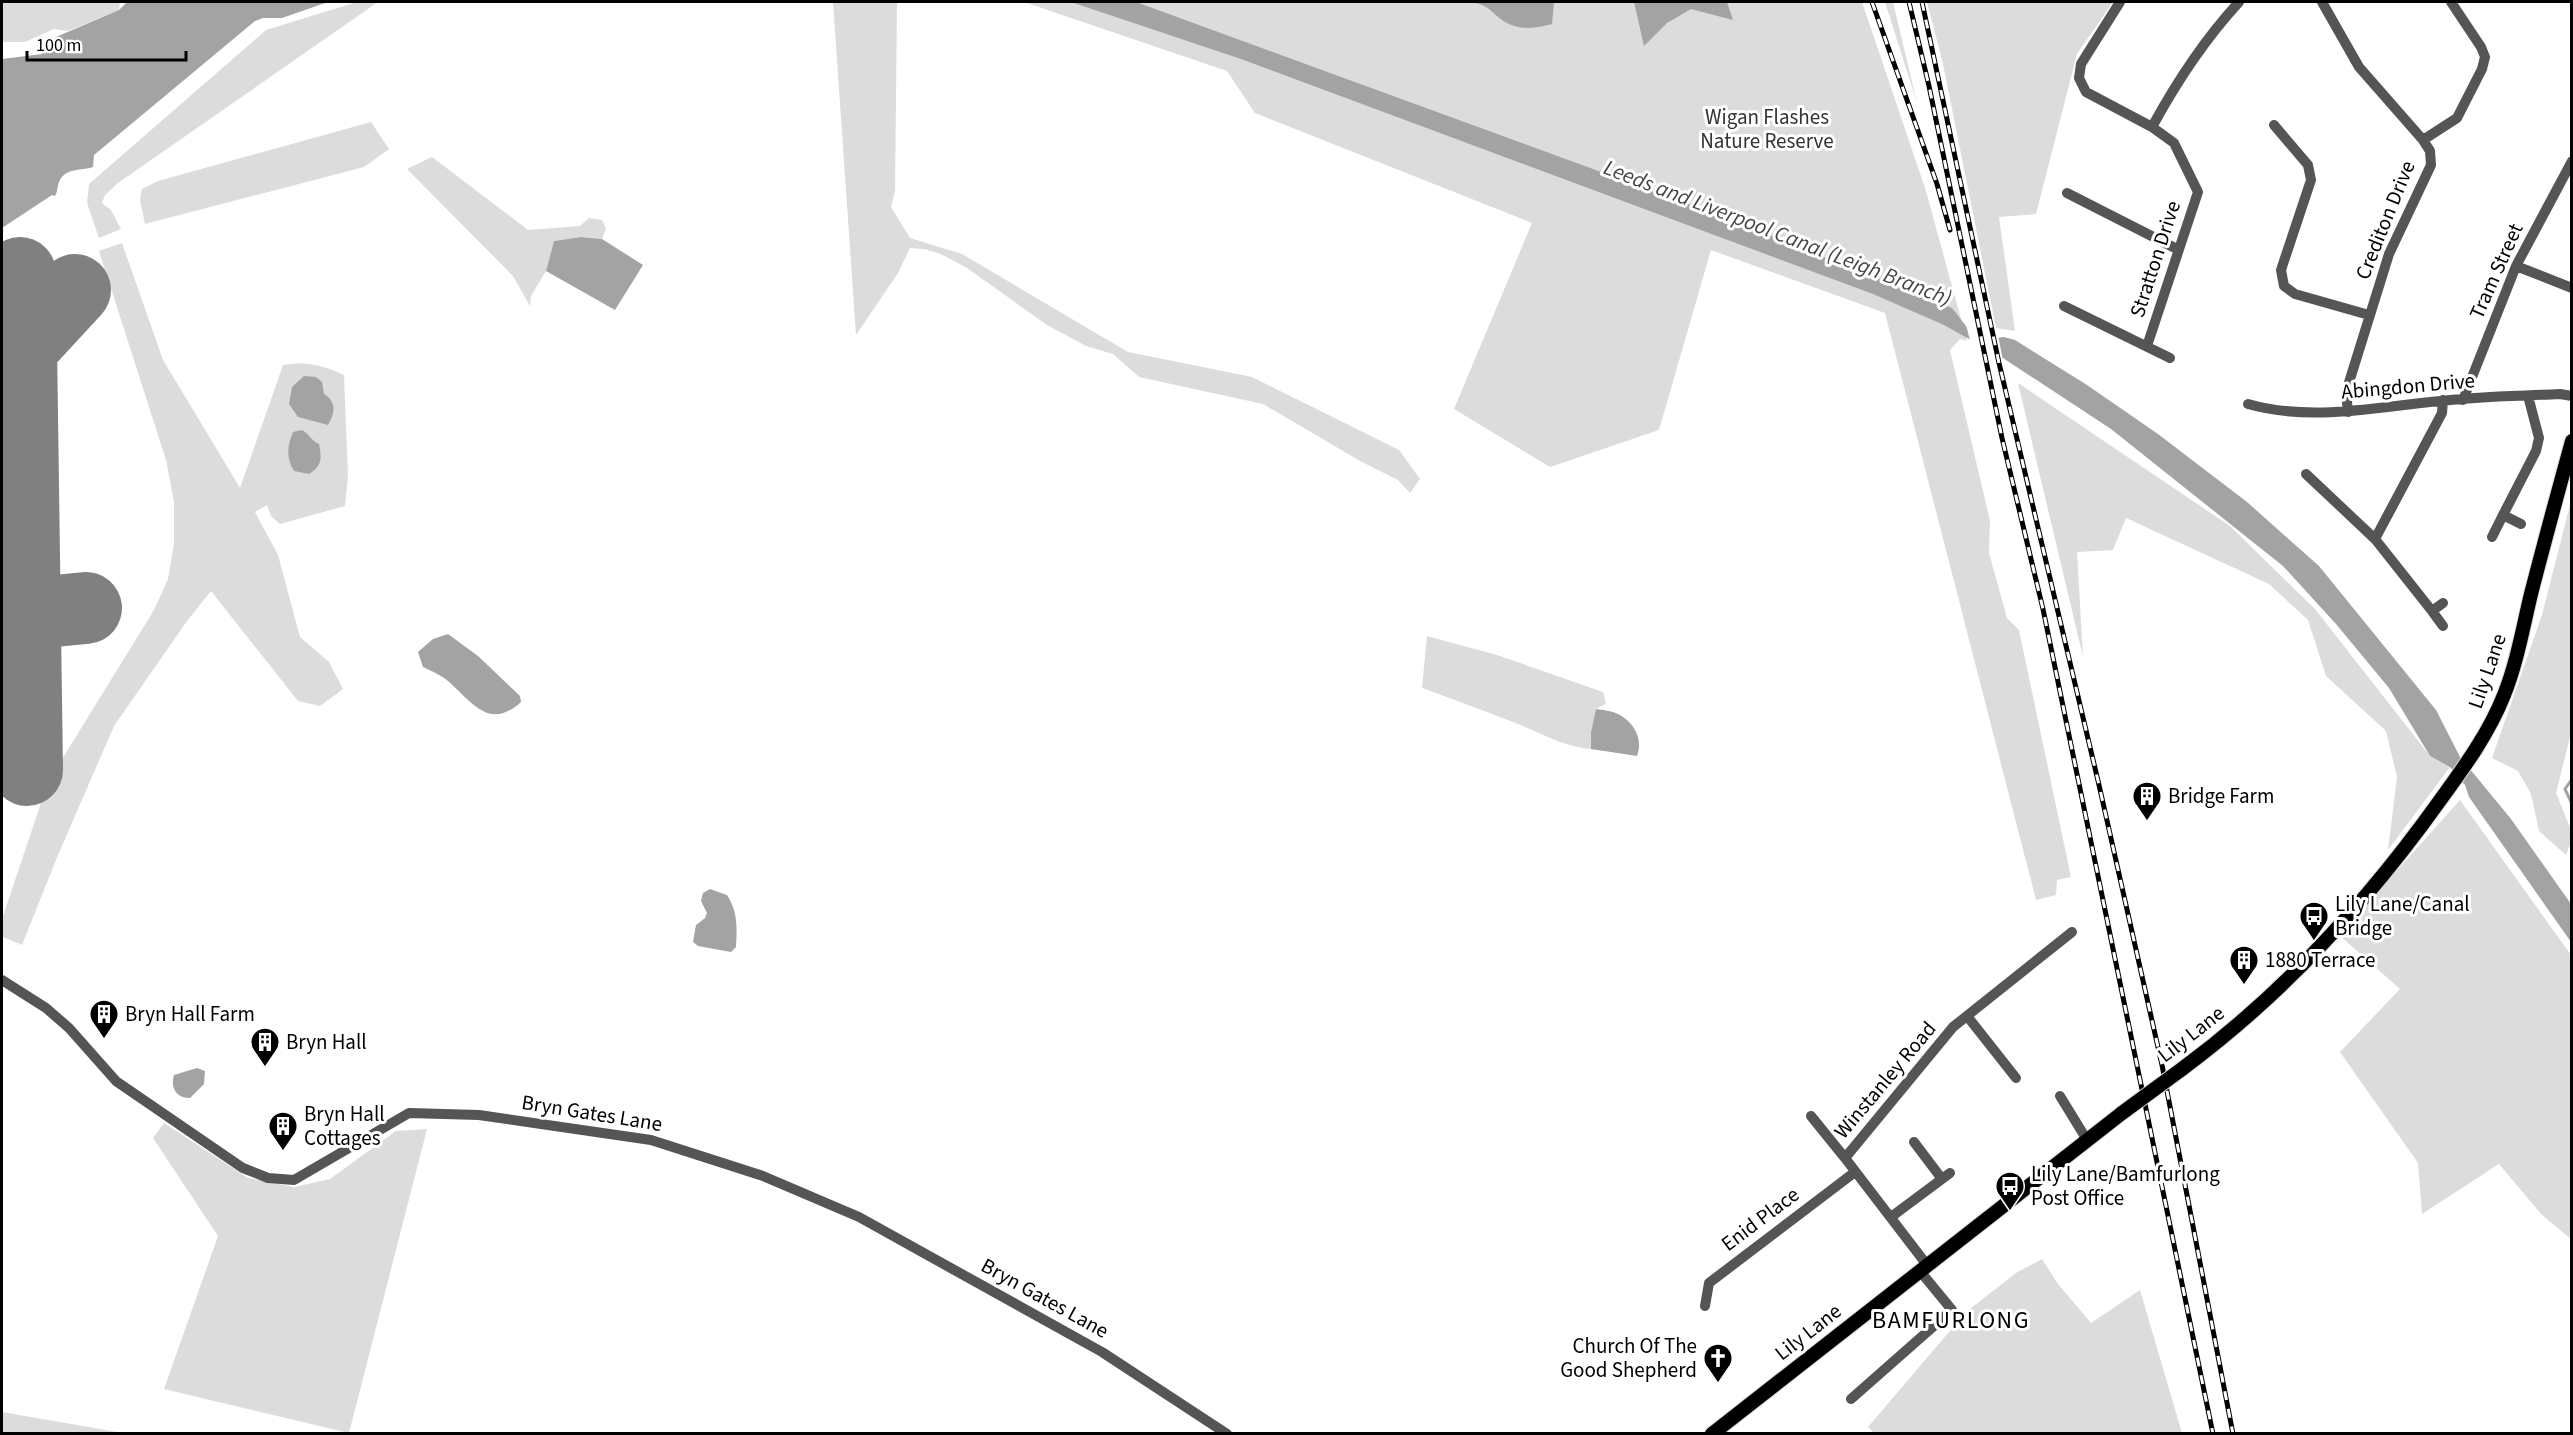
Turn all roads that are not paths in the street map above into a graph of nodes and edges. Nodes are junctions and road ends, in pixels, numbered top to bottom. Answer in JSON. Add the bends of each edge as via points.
{"nodes":[{"id":1,"x":2120,"y":2,"type":"edge"},
{"id":2,"x":2239,"y":2,"type":"edge"},
{"id":3,"x":2322,"y":2,"type":"edge"},
{"id":4,"x":2451,"y":2,"type":"edge"},
{"id":5,"x":2274,"y":125,"type":"dead end"},
{"id":6,"x":2152,"y":127,"type":"junction"},
{"id":7,"x":2423,"y":140,"type":"junction"},
{"id":8,"x":2571,"y":161,"type":"edge"},
{"id":9,"x":2067,"y":193,"type":"dead end"},
{"id":10,"x":2177,"y":249,"type":"junction"},
{"id":11,"x":2516,"y":266,"type":"junction"},
{"id":12,"x":2571,"y":288,"type":"edge"},
{"id":13,"x":2064,"y":306,"type":"dead end"},
{"id":14,"x":2368,"y":315,"type":"junction"},
{"id":15,"x":2147,"y":346,"type":"junction"},
{"id":16,"x":2170,"y":358,"type":"dead end"},
{"id":17,"x":2528,"y":396,"type":"junction"},
{"id":18,"x":2571,"y":396,"type":"edge"},
{"id":19,"x":2443,"y":400,"type":"junction"},
{"id":20,"x":2463,"y":400,"type":"junction"},
{"id":21,"x":2248,"y":404,"type":"dead end"},
{"id":22,"x":2348,"y":412,"type":"junction"},
{"id":23,"x":2571,"y":441,"type":"edge"},
{"id":24,"x":2306,"y":474,"type":"dead end"},
{"id":25,"x":2504,"y":515,"type":"junction"},
{"id":26,"x":2521,"y":524,"type":"dead end"},
{"id":27,"x":2492,"y":537,"type":"dead end"},
{"id":28,"x":2375,"y":539,"type":"junction"},
{"id":29,"x":2443,"y":603,"type":"dead end"},
{"id":30,"x":2432,"y":611,"type":"junction"},
{"id":31,"x":2443,"y":626,"type":"dead end"},
{"id":32,"x":2072,"y":932,"type":"dead end"},
{"id":33,"x":2,"y":980,"type":"edge"},
{"id":34,"x":1967,"y":1016,"type":"junction"},
{"id":35,"x":2016,"y":1078,"type":"dead end"},
{"id":36,"x":2060,"y":1096,"type":"dead end"},
{"id":37,"x":1811,"y":1116,"type":"dead end"},
{"id":38,"x":2086,"y":1140,"type":"junction"},
{"id":39,"x":1914,"y":1142,"type":"dead end"},
{"id":40,"x":1845,"y":1158,"type":"junction"},
{"id":41,"x":1855,"y":1172,"type":"junction"},
{"id":42,"x":1891,"y":1217,"type":"junction"},
{"id":43,"x":1924,"y":1268,"type":"junction"},
{"id":44,"x":1705,"y":1306,"type":"dead end"},
{"id":45,"x":1851,"y":1399,"type":"dead end"},
{"id":46,"x":1719,"y":1431,"type":"edge"},
{"id":47,"x":1227,"y":1434,"type":"edge"}],
"edges":[{"from":1,"to":6,"type":"street","name":"Stratton Drive","via":[[2081,64],[2079,78],[2086,92]]},
{"from":2,"to":6,"type":"street","via":[[2209,34]]},
{"from":3,"to":7,"type":"street","name":"Crediton Drive","via":[[2360,67]]},
{"from":4,"to":7,"type":"street","via":[[2485,57],[2457,118]]},
{"from":5,"to":14,"type":"street","via":[[2308,165],[2311,180],[2281,270],[2284,286],[2295,294]]},
{"from":6,"to":10,"type":"street","name":"Stratton Drive","via":[[2174,143],[2198,192]]},
{"from":7,"to":14,"type":"street","name":"Crediton Drive","via":[[2430,152],[2431,165],[2389,254]]},
{"from":8,"to":11,"type":"street","name":"Tram Street"},
{"from":9,"to":10,"type":"street"},
{"from":10,"to":15,"type":"street","name":"Stratton Drive"},
{"from":11,"to":12,"type":"street"},
{"from":11,"to":20,"type":"street","name":"Tram Street"},
{"from":13,"to":15,"type":"street","name":"Stratton Drive"},
{"from":14,"to":22,"type":"street","name":"Crediton Drive","via":[[2346,392]]},
{"from":15,"to":16,"type":"street","name":"Stratton Drive"},
{"from":17,"to":18,"type":"street","name":"Abingdon Drive"},
{"from":17,"to":20,"type":"street","name":"Abingdon Drive"},
{"from":17,"to":25,"type":"street","via":[[2539,438]]},
{"from":19,"to":20,"type":"street","name":"Abingdon Drive"},
{"from":19,"to":22,"type":"street","name":"Abingdon Drive"},
{"from":19,"to":28,"type":"street","via":[[2442,412]]},
{"from":21,"to":22,"type":"street","name":"Abingdon Drive","via":[[2267,410]]},
{"from":23,"to":38,"type":"main road","name":"Lily Lane","bridge":true,"via":[[2508,684],[2475,751],[2453,783],[2388,869],[2253,1011]]},
{"from":24,"to":28,"type":"street"},
{"from":25,"to":26,"type":"street"},
{"from":25,"to":27,"type":"street"},
{"from":28,"to":30,"type":"street"},
{"from":29,"to":30,"type":"street"},
{"from":30,"to":31,"type":"street"},
{"from":32,"to":34,"type":"street","name":"Winstanley Road","via":[[2063,945]]},
{"from":33,"to":47,"type":"street","name":"Bryn Gates Lane","via":[[61,1021],[116,1081],[243,1168],[268,1178],[294,1180],[409,1113],[479,1115],[651,1140],[763,1176],[859,1217],[1102,1352]]},
{"from":34,"to":35,"type":"street"},
{"from":34,"to":40,"type":"street","name":"Winstanley Road"},
{"from":36,"to":38,"type":"street"},
{"from":37,"to":40,"type":"street"},
{"from":38,"to":43,"type":"main road","name":"Lily Lane"},
{"from":39,"to":42,"type":"street","via":[[1946,1176]]},
{"from":40,"to":41,"type":"street","name":"Winstanley Road"},
{"from":41,"to":42,"type":"street","name":"Winstanley Road"},
{"from":41,"to":44,"type":"street","name":"Enid Place","via":[[1709,1282]]},
{"from":42,"to":43,"type":"street","name":"Winstanley Road"},
{"from":43,"to":45,"type":"street","name":"Winstanley Road","via":[[1952,1310]]},
{"from":43,"to":46,"type":"main road","name":"Lily Lane"}]}
